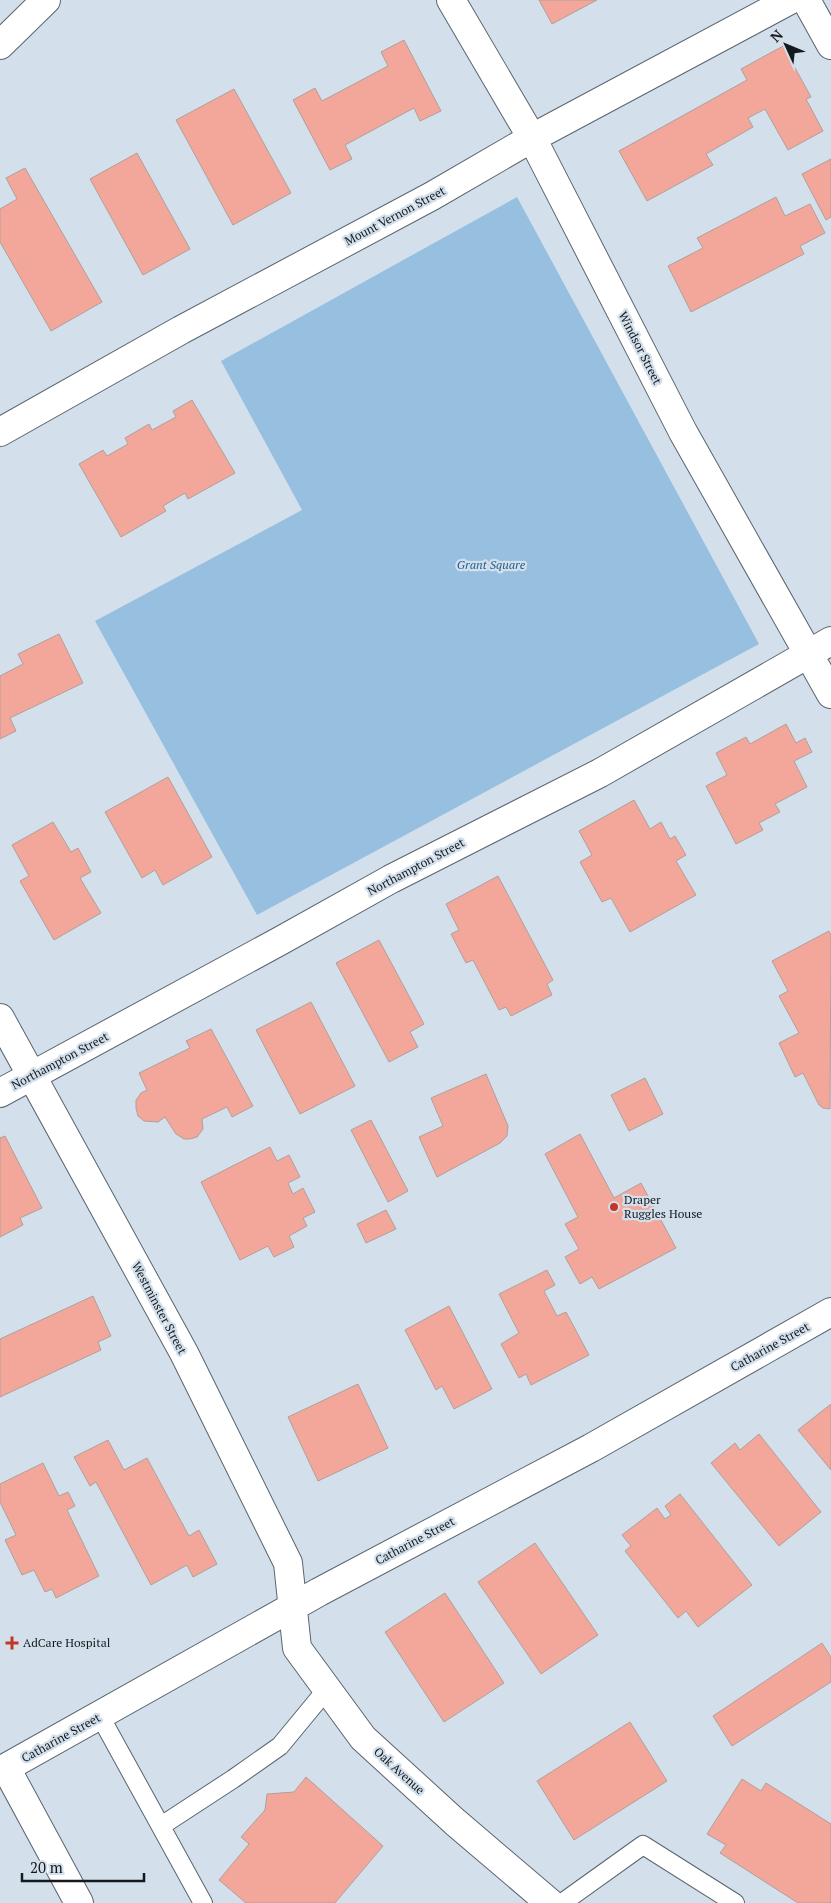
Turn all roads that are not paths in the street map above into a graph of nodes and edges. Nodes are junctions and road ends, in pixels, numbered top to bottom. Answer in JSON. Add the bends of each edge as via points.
{"nodes":[{"id":1,"x":46,"y":0,"type":"edge"},
{"id":2,"x":452,"y":0,"type":"edge"},
{"id":3,"x":790,"y":0,"type":"edge"},
{"id":4,"x":806,"y":0,"type":"edge"},
{"id":5,"x":0,"y":45,"type":"edge"},
{"id":6,"x":831,"y":46,"type":"edge"},
{"id":7,"x":532,"y":138,"type":"junction"},
{"id":8,"x":0,"y":432,"type":"edge"},
{"id":9,"x":820,"y":647,"type":"edge"},
{"id":10,"x":831,"y":694,"type":"edge"},
{"id":11,"x":0,"y":1018,"type":"edge"},
{"id":12,"x":32,"y":1076,"type":"junction"},
{"id":13,"x":0,"y":1092,"type":"edge"},
{"id":14,"x":831,"y":1312,"type":"edge"},
{"id":15,"x":292,"y":1608,"type":"junction"},
{"id":16,"x":327,"y":1689,"type":"junction"},
{"id":17,"x":100,"y":1716,"type":"junction"},
{"id":18,"x":2,"y":1765,"type":"edge"},
{"id":19,"x":161,"y":1826,"type":"junction"},
{"id":20,"x":79,"y":1903,"type":"edge"},
{"id":21,"x":203,"y":1903,"type":"edge"},
{"id":22,"x":550,"y":1903,"type":"edge"},
{"id":23,"x":562,"y":1903,"type":"edge"},
{"id":24,"x":735,"y":1903,"type":"edge"}],
"edges":[{"from":1,"to":5,"type":"street"},
{"from":2,"to":7,"type":"street","name":"Windsor Street"},
{"from":3,"to":7,"type":"street","name":"Mount Vernon Street"},
{"from":4,"to":6,"type":"street"},
{"from":7,"to":8,"type":"street","name":"Mount Vernon Street"},
{"from":7,"to":9,"type":"street","name":"Windsor Street","via":[[683,432]]},
{"from":9,"to":10,"type":"street","name":"Windsor Street"},
{"from":9,"to":12,"type":"street","name":"Northampton Street","via":[[600,773],[391,878]]},
{"from":11,"to":12,"type":"street","name":"Westminster Street"},
{"from":12,"to":13,"type":"street","name":"Northampton Street"},
{"from":12,"to":15,"type":"street","name":"Westminster Street","via":[[184,1353],[288,1563]]},
{"from":14,"to":15,"type":"street","name":"Catharine Street","via":[[591,1448]]},
{"from":15,"to":16,"type":"street","name":"Oak Avenue","via":[[297,1648]]},
{"from":15,"to":17,"type":"street","name":"Catharine Street"},
{"from":16,"to":19,"type":"lane","via":[[280,1746]]},
{"from":16,"to":22,"type":"street","name":"Oak Avenue","via":[[363,1738]]},
{"from":17,"to":18,"type":"street","name":"Catharine Street"},
{"from":17,"to":19,"type":"lane"},
{"from":18,"to":20,"type":"street"},
{"from":19,"to":21,"type":"lane"},
{"from":23,"to":24,"type":"lane","via":[[643,1845]]}]}
